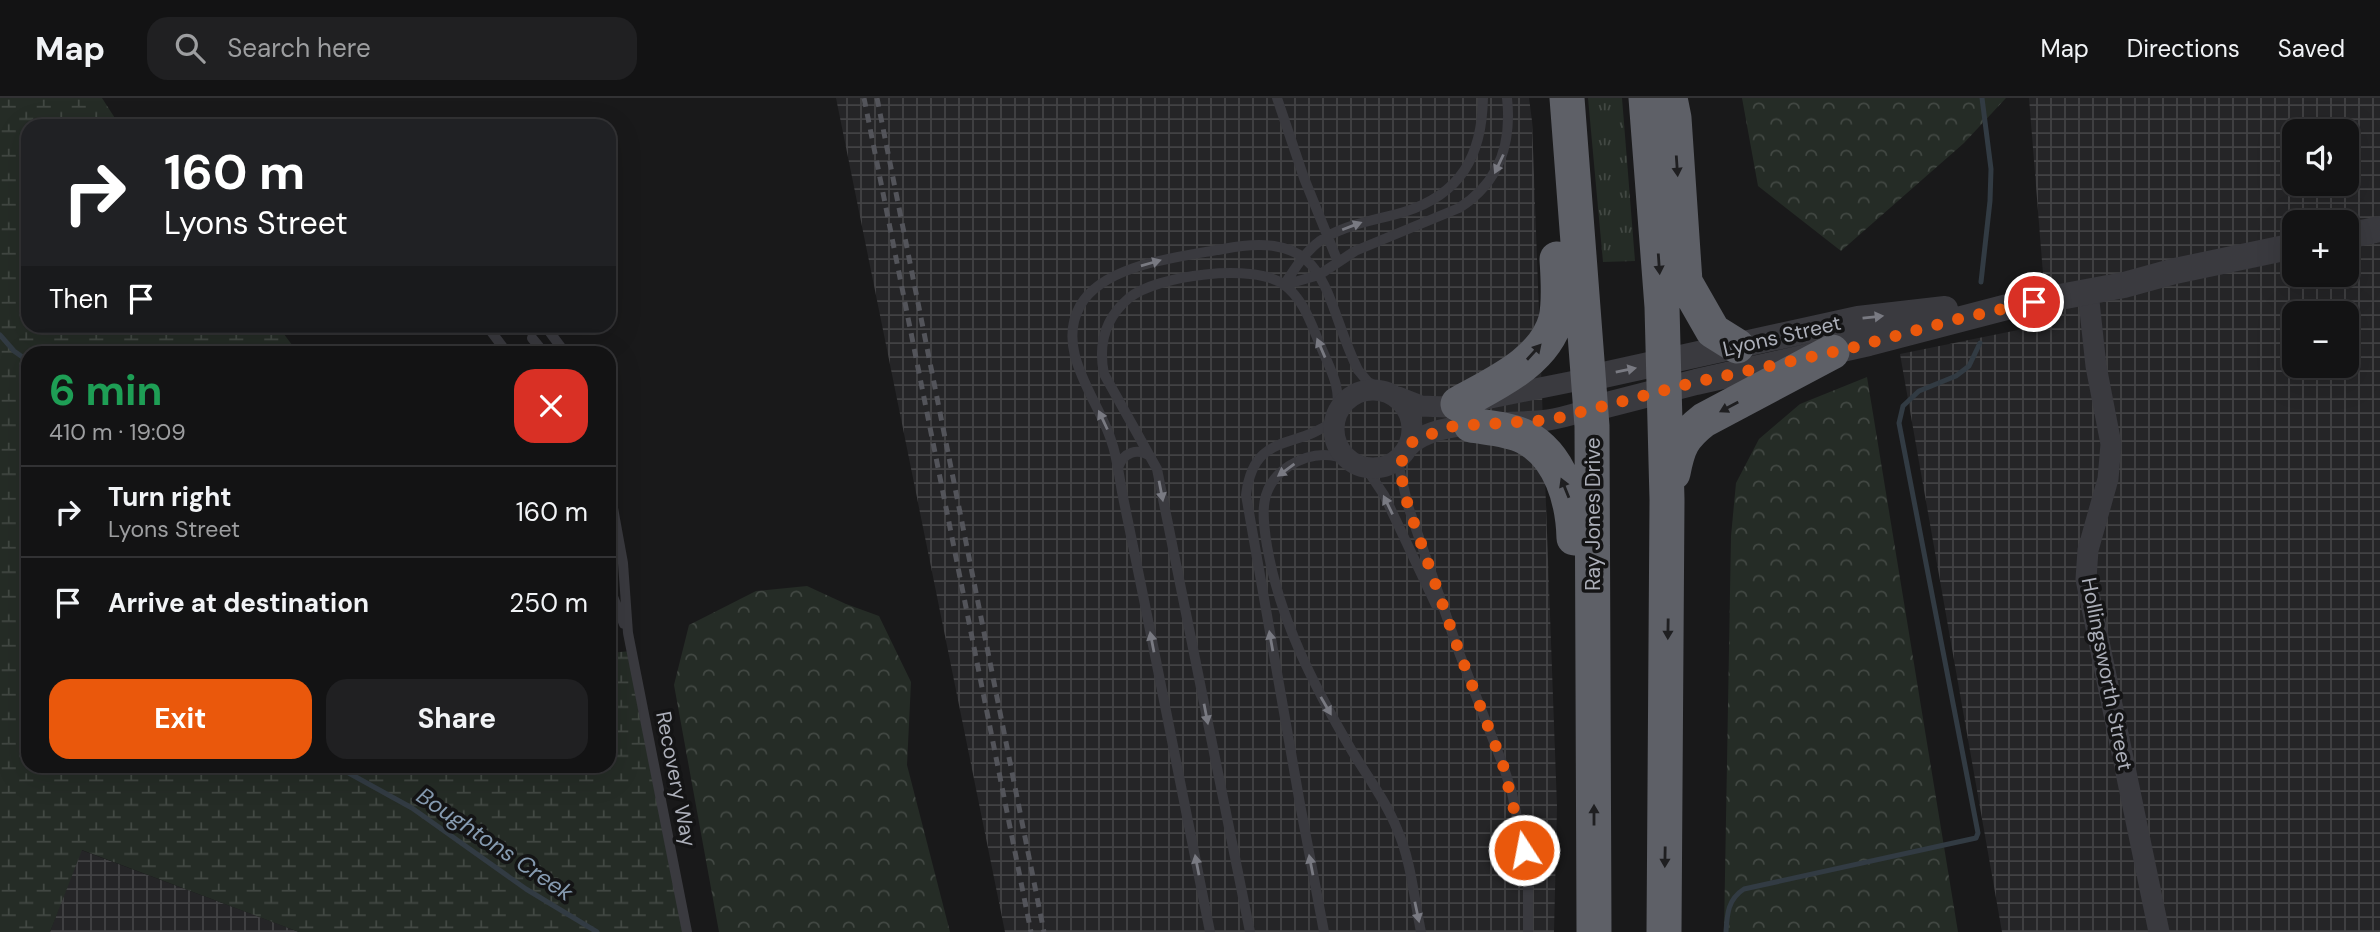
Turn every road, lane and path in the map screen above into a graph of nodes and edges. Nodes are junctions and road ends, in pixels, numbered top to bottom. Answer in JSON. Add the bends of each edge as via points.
{"nodes":[{"id":1,"x":1277,"y":98,"type":"edge"},
{"id":2,"x":1483,"y":98,"type":"edge"},
{"id":3,"x":1507,"y":98,"type":"edge"},
{"id":4,"x":1549,"y":98,"type":"edge"},
{"id":5,"x":1567,"y":98,"type":"edge"},
{"id":6,"x":1646,"y":98,"type":"edge"},
{"id":7,"x":1670,"y":98,"type":"edge"},
{"id":8,"x":2380,"y":229,"type":"edge"},
{"id":9,"x":2359,"y":233,"type":"edge"},
{"id":10,"x":1329,"y":236,"type":"junction"},
{"id":11,"x":2282,"y":249,"type":"edge"},
{"id":12,"x":1303,"y":256,"type":"junction"},
{"id":13,"x":1338,"y":262,"type":"junction"},
{"id":14,"x":2175,"y":271,"type":"junction"},
{"id":15,"x":1319,"y":275,"type":"junction"},
{"id":16,"x":1284,"y":285,"type":"junction"},
{"id":17,"x":2088,"y":292,"type":"junction"},
{"id":18,"x":532,"y":338,"type":"dead end"},
{"id":19,"x":538,"y":346,"type":"edge"},
{"id":20,"x":1737,"y":346,"type":"junction"},
{"id":21,"x":1832,"y":352,"type":"junction"},
{"id":22,"x":1664,"y":376,"type":"junction"},
{"id":23,"x":1390,"y":393,"type":"junction"},
{"id":24,"x":1590,"y":393,"type":"junction"},
{"id":25,"x":1465,"y":414,"type":"junction"},
{"id":26,"x":1336,"y":416,"type":"junction"},
{"id":27,"x":1407,"y":449,"type":"junction"},
{"id":28,"x":1155,"y":463,"type":"junction"},
{"id":29,"x":1353,"y":463,"type":"junction"},
{"id":30,"x":1118,"y":472,"type":"junction"},
{"id":31,"x":1667,"y":500,"type":"junction"},
{"id":32,"x":616,"y":526,"type":"edge"},
{"id":33,"x":616,"y":604,"type":"edge"},
{"id":34,"x":628,"y":633,"type":"junction"},
{"id":35,"x":1460,"y":654,"type":"junction"},
{"id":36,"x":1594,"y":774,"type":"junction"},
{"id":37,"x":687,"y":932,"type":"edge"},
{"id":38,"x":1210,"y":932,"type":"edge"},
{"id":39,"x":1250,"y":932,"type":"edge"},
{"id":40,"x":1324,"y":932,"type":"edge"},
{"id":41,"x":1421,"y":932,"type":"edge"},
{"id":42,"x":1528,"y":932,"type":"edge"},
{"id":43,"x":1594,"y":932,"type":"edge"},
{"id":44,"x":1664,"y":932,"type":"edge"},
{"id":45,"x":2159,"y":932,"type":"edge"}],
"edges":[{"from":1,"to":10,"type":"lane"},
{"from":10,"to":2,"type":"lane","one_way":true,"via":[[1369,219],[1404,212],[1451,187],[1471,163],[1482,127]]},
{"from":3,"to":13,"type":"lane","one_way":true,"via":[[1509,127],[1503,157],[1473,200]]},
{"from":25,"to":4,"type":"highway","one_way":true,"via":[[1517,370],[1550,334],[1556,317]]},
{"from":5,"to":24,"type":"highway","name":"Ray Jones Drive"},
{"from":6,"to":22,"type":"highway","one_way":true},
{"from":7,"to":20,"type":"highway","one_way":true,"via":[[1685,282],[1713,331]]},
{"from":8,"to":9,"type":"street"},
{"from":10,"to":12,"type":"lane"},
{"from":10,"to":13,"type":"lane"},
{"from":11,"to":14,"type":"street","name":"Lyons Street"},
{"from":12,"to":15,"type":"lane","name":"Lyons Street"},
{"from":12,"to":16,"type":"lane"},
{"from":30,"to":12,"type":"lane","one_way":true,"via":[[1108,430],[1083,377],[1073,341],[1076,316],[1090,293],[1150,262],[1251,243],[1272,244]]},
{"from":13,"to":15,"type":"lane"},
{"from":14,"to":17,"type":"street","name":"Lyons Street"},
{"from":20,"to":14,"type":"street","name":"Lyons Street","one_way":true,"via":[[1858,319],[1956,308],[2121,275]]},
{"from":15,"to":16,"type":"lane"},
{"from":15,"to":23,"type":"lane","name":"Lyons Street","via":[[1358,370],[1368,382]]},
{"from":26,"to":16,"type":"lane","one_way":true,"via":[[1339,389],[1306,312]]},
{"from":16,"to":28,"type":"lane","via":[[1251,274],[1202,275],[1143,290],[1112,317],[1102,337],[1104,373]]},
{"from":17,"to":21,"type":"street","name":"Lyons Street","via":[[1995,310]]},
{"from":17,"to":45,"type":"street","name":"Hollingsworth Street","via":[[2111,444],[2086,579]]},
{"from":18,"to":19,"type":"lane"},
{"from":20,"to":22,"type":"street","name":"Lyons Street"},
{"from":21,"to":22,"type":"street","name":"Lyons Street"},
{"from":21,"to":31,"type":"highway","one_way":true,"via":[[1689,432],[1678,449]]},
{"from":22,"to":24,"type":"street","name":"Lyons Street"},
{"from":22,"to":31,"type":"highway"},
{"from":23,"to":25,"type":"street","name":"Lyons Street","via":[[1421,406]]},
{"from":23,"to":26,"type":"street","via":[[1362,391],[1350,397]]},
{"from":23,"to":27,"type":"street","via":[[1409,412],[1412,423]]},
{"from":24,"to":25,"type":"street","name":"Lyons Street"},
{"from":24,"to":25,"type":"street","name":"Lyons Street","via":[[1550,420]]},
{"from":24,"to":36,"type":"highway","name":"Ray Jones Drive"},
{"from":25,"to":27,"type":"street","name":"Lyons Street","via":[[1454,426],[1414,440]]},
{"from":36,"to":25,"type":"highway","one_way":true,"via":[[1578,706],[1573,514],[1568,492],[1557,469],[1527,438]]},
{"from":26,"to":29,"type":"street","via":[[1336,443]]},
{"from":40,"to":26,"type":"lane","one_way":true,"via":[[1246,495],[1260,457],[1274,446],[1322,428]]},
{"from":27,"to":29,"type":"street","via":[[1383,468]]},
{"from":27,"to":35,"type":"lane","via":[[1399,467],[1404,494]]},
{"from":28,"to":30,"type":"lane","via":[[1147,454],[1135,451],[1124,456]]},
{"from":28,"to":39,"type":"lane","one_way":true},
{"from":35,"to":29,"type":"lane","one_way":true,"via":[[1384,495],[1370,474]]},
{"from":29,"to":41,"type":"lane","one_way":true,"via":[[1327,454],[1289,466],[1267,489],[1263,521],[1272,575],[1300,654],[1397,829]]},
{"from":38,"to":30,"type":"lane","one_way":true},
{"from":31,"to":44,"type":"highway","one_way":true},
{"from":32,"to":34,"type":"lane","name":"Recovery Way","via":[[626,582]]},
{"from":33,"to":34,"type":"lane","name":"Recovery Way"},
{"from":34,"to":37,"type":"lane","name":"Recovery Way"},
{"from":35,"to":42,"type":"lane","via":[[1512,793],[1524,850]]},
{"from":43,"to":36,"type":"highway","name":"Ray Jones Drive","one_way":true}]}
